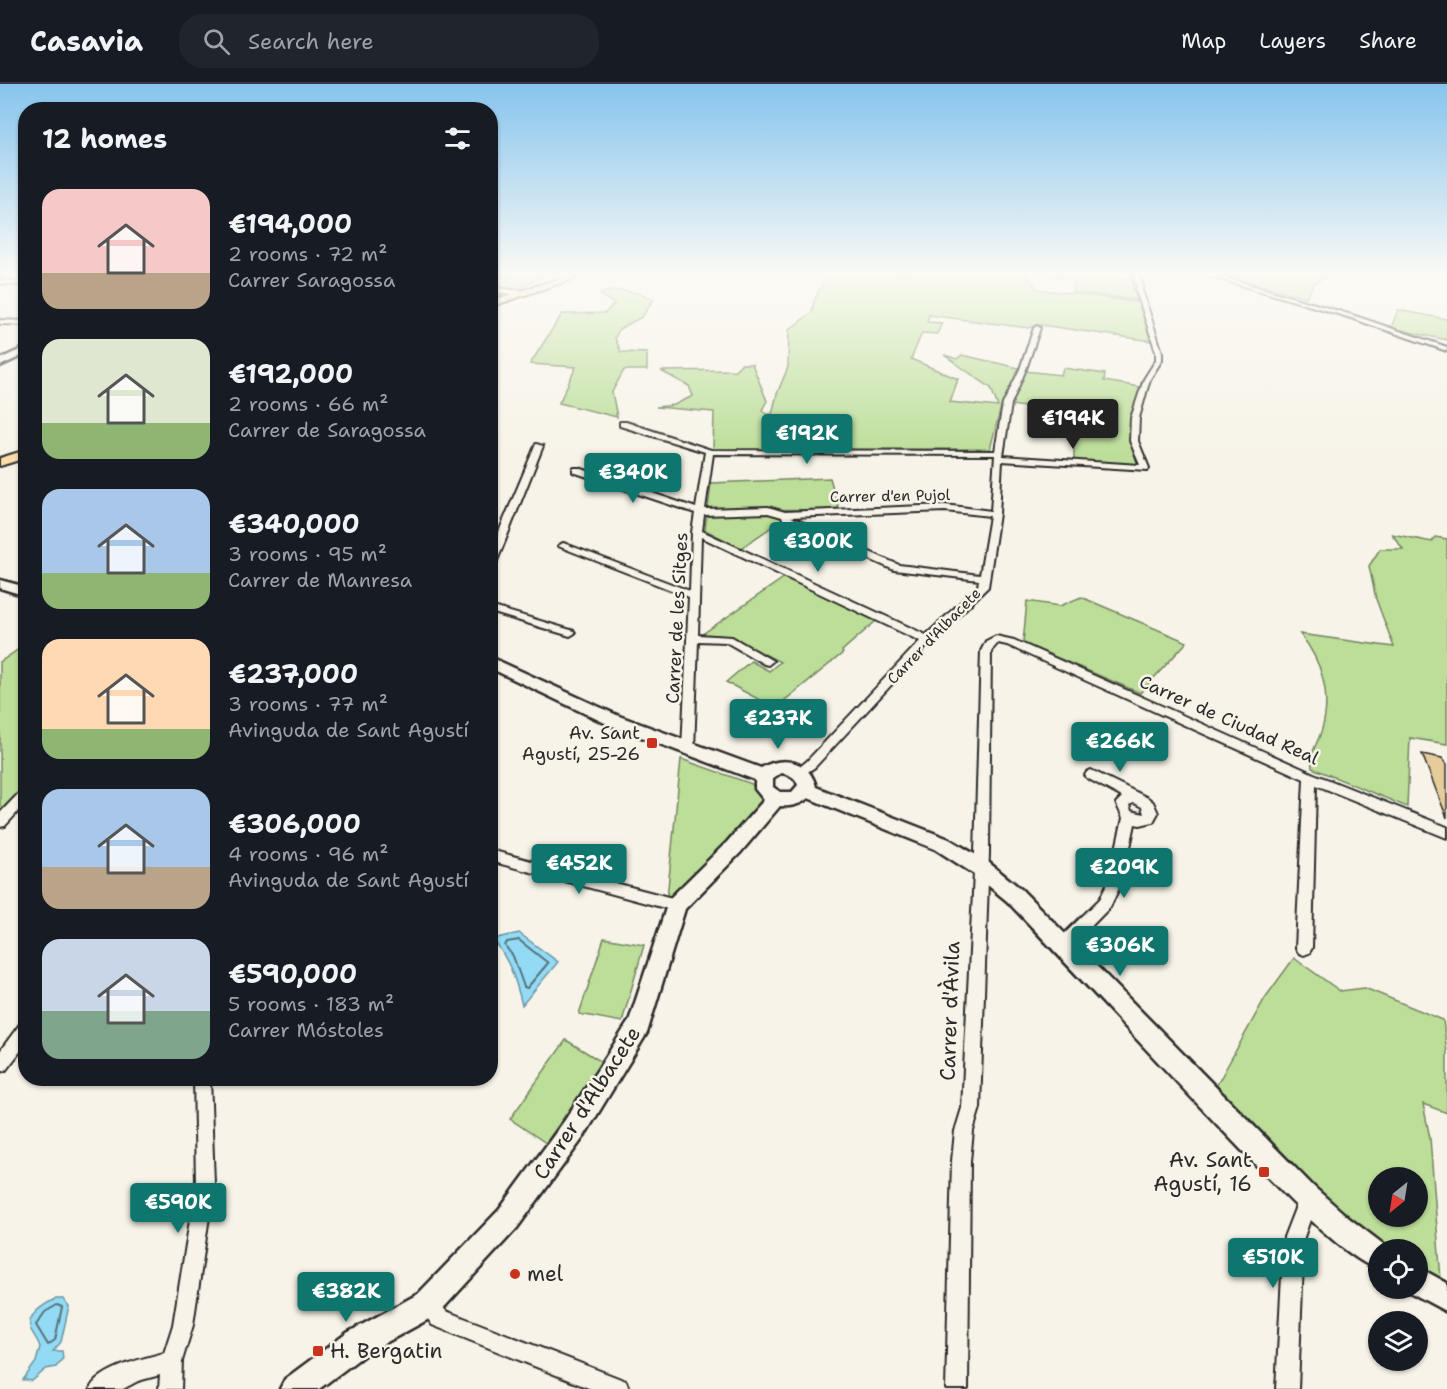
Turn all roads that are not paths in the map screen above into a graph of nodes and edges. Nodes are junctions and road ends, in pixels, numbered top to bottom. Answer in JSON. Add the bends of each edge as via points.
{"nodes":[{"id":1,"x":1035,"y":334,"type":"edge"},
{"id":2,"x":1153,"y":334,"type":"edge"},
{"id":3,"x":1403,"y":334,"type":"edge"},
{"id":4,"x":1447,"y":349,"type":"edge"},
{"id":5,"x":18,"y":354,"type":"edge"},
{"id":6,"x":0,"y":363,"type":"edge"},
{"id":7,"x":623,"y":424,"type":"dead end"},
{"id":8,"x":539,"y":446,"type":"dead end"},
{"id":9,"x":709,"y":452,"type":"junction"},
{"id":10,"x":18,"y":456,"type":"edge"},
{"id":11,"x":999,"y":456,"type":"junction"},
{"id":12,"x":0,"y":462,"type":"edge"},
{"id":13,"x":576,"y":470,"type":"dead end"},
{"id":14,"x":700,"y":512,"type":"junction"},
{"id":15,"x":785,"y":514,"type":"junction"},
{"id":16,"x":995,"y":514,"type":"junction"},
{"id":17,"x":697,"y":532,"type":"junction"},
{"id":18,"x":498,"y":546,"type":"edge"},
{"id":19,"x":563,"y":546,"type":"dead end"},
{"id":20,"x":985,"y":578,"type":"junction"},
{"id":21,"x":3,"y":587,"type":"edge"},
{"id":22,"x":18,"y":590,"type":"edge"},
{"id":23,"x":695,"y":596,"type":"junction"},
{"id":24,"x":498,"y":611,"type":"edge"},
{"id":25,"x":570,"y":633,"type":"dead end"},
{"id":26,"x":693,"y":639,"type":"junction"},
{"id":27,"x":996,"y":639,"type":"joint"},
{"id":28,"x":927,"y":640,"type":"junction"},
{"id":29,"x":768,"y":661,"type":"dead end"},
{"id":30,"x":498,"y":666,"type":"edge"},
{"id":31,"x":688,"y":750,"type":"junction"},
{"id":32,"x":1091,"y":775,"type":"dead end"},
{"id":33,"x":764,"y":776,"type":"junction"},
{"id":34,"x":1310,"y":777,"type":"junction"},
{"id":35,"x":803,"y":781,"type":"junction"},
{"id":36,"x":776,"y":798,"type":"junction"},
{"id":37,"x":1135,"y":798,"type":"junction"},
{"id":38,"x":18,"y":803,"type":"edge"},
{"id":39,"x":1130,"y":817,"type":"junction"},
{"id":40,"x":0,"y":822,"type":"edge"},
{"id":41,"x":1447,"y":833,"type":"edge"},
{"id":42,"x":498,"y":857,"type":"edge"},
{"id":43,"x":981,"y":868,"type":"junction"},
{"id":44,"x":676,"y":905,"type":"junction"},
{"id":45,"x":1063,"y":945,"type":"junction"},
{"id":46,"x":1304,"y":948,"type":"dead end"},
{"id":47,"x":18,"y":1040,"type":"edge"},
{"id":48,"x":0,"y":1064,"type":"edge"},
{"id":49,"x":202,"y":1086,"type":"edge"},
{"id":50,"x":1308,"y":1200,"type":"junction"},
{"id":51,"x":1368,"y":1249,"type":"edge"},
{"id":52,"x":1428,"y":1287,"type":"edge"},
{"id":53,"x":1447,"y":1298,"type":"edge"},
{"id":54,"x":428,"y":1304,"type":"junction"},
{"id":55,"x":172,"y":1361,"type":"junction"},
{"id":56,"x":101,"y":1389,"type":"edge"},
{"id":57,"x":170,"y":1389,"type":"edge"},
{"id":58,"x":295,"y":1389,"type":"edge"},
{"id":59,"x":618,"y":1389,"type":"edge"},
{"id":60,"x":957,"y":1389,"type":"edge"},
{"id":61,"x":1287,"y":1389,"type":"edge"}],
"edges":[{"from":1,"to":11,"type":"street","name":"Carrer d'Albacete","via":[[1007,404]]},
{"from":2,"to":11,"type":"street","via":[[1159,360],[1147,379],[1135,418],[1134,441],[1145,468]]},
{"from":3,"to":4,"type":"street"},
{"from":5,"to":6,"type":"street"},
{"from":7,"to":9,"type":"street"},
{"from":8,"to":18,"type":"street"},
{"from":9,"to":11,"type":"street"},
{"from":9,"to":14,"type":"street","name":"Carrer de les Sitges"},
{"from":10,"to":12,"type":"main road"},
{"from":11,"to":16,"type":"street","name":"Carrer d'Albacete"},
{"from":13,"to":14,"type":"street"},
{"from":14,"to":15,"type":"street","name":"Carrer d'en Pujol","via":[[768,510]]},
{"from":14,"to":17,"type":"street","name":"Carrer de les Sitges"},
{"from":15,"to":16,"type":"street","name":"Carrer d'en Pujol","via":[[945,508]]},
{"from":15,"to":20,"type":"street","name":"Carrer d'en Pujol","via":[[788,520],[897,568]]},
{"from":16,"to":20,"type":"street","name":"Carrer d'Albacete"},
{"from":17,"to":23,"type":"street","name":"Carrer de les Sitges"},
{"from":17,"to":28,"type":"street"},
{"from":19,"to":23,"type":"street"},
{"from":20,"to":28,"type":"street","name":"Carrer d'Albacete","via":[[983,587]]},
{"from":21,"to":22,"type":"street"},
{"from":23,"to":26,"type":"street","name":"Carrer de les Sitges"},
{"from":24,"to":25,"type":"street"},
{"from":26,"to":29,"type":"street","via":[[728,639]]},
{"from":26,"to":31,"type":"street","name":"Carrer de les Sitges"},
{"from":27,"to":34,"type":"street","name":"Carrer de Ciudad Real"},
{"from":27,"to":43,"type":"street","name":"Carrer d'Àvila","via":[[986,651]]},
{"from":28,"to":35,"type":"street","name":"Carrer d'Albacete","via":[[811,765]]},
{"from":30,"to":31,"type":"street"},
{"from":31,"to":33,"type":"street"},
{"from":32,"to":37,"type":"street"},
{"from":33,"to":35,"type":"street","via":[[780,767],[793,768]]},
{"from":33,"to":36,"type":"street","via":[[764,789]]},
{"from":34,"to":41,"type":"street","name":"Carrer de Ciudad Real"},
{"from":34,"to":46,"type":"street"},
{"from":35,"to":36,"type":"street","via":[[794,799]]},
{"from":35,"to":43,"type":"street","via":[[919,833]]},
{"from":36,"to":44,"type":"street","name":"Carrer d'Albacete"},
{"from":37,"to":39,"type":"street","via":[[1122,803]]},
{"from":37,"to":39,"type":"street","via":[[1144,802],[1151,813],[1144,820]]},
{"from":38,"to":40,"type":"street"},
{"from":39,"to":45,"type":"street","via":[[1116,880],[1105,903]]},
{"from":42,"to":44,"type":"street"},
{"from":43,"to":45,"type":"street"},
{"from":43,"to":60,"type":"street","name":"Carrer d'Àvila","via":[[971,1108],[961,1161]]},
{"from":44,"to":54,"type":"street","name":"Carrer d'Albacete","via":[[639,1025],[619,1060],[541,1177],[508,1219]]},
{"from":45,"to":50,"type":"street"},
{"from":47,"to":48,"type":"street"},
{"from":49,"to":55,"type":"street","via":[[205,1183],[183,1325]]},
{"from":50,"to":51,"type":"street"},
{"from":50,"to":61,"type":"street","via":[[1294,1237]]},
{"from":52,"to":53,"type":"street"},
{"from":54,"to":58,"type":"street","name":"Carrer d'Albacete","via":[[357,1343]]},
{"from":54,"to":59,"type":"street","via":[[439,1318]]},
{"from":55,"to":56,"type":"street","via":[[135,1371]]},
{"from":55,"to":57,"type":"street"}]}
